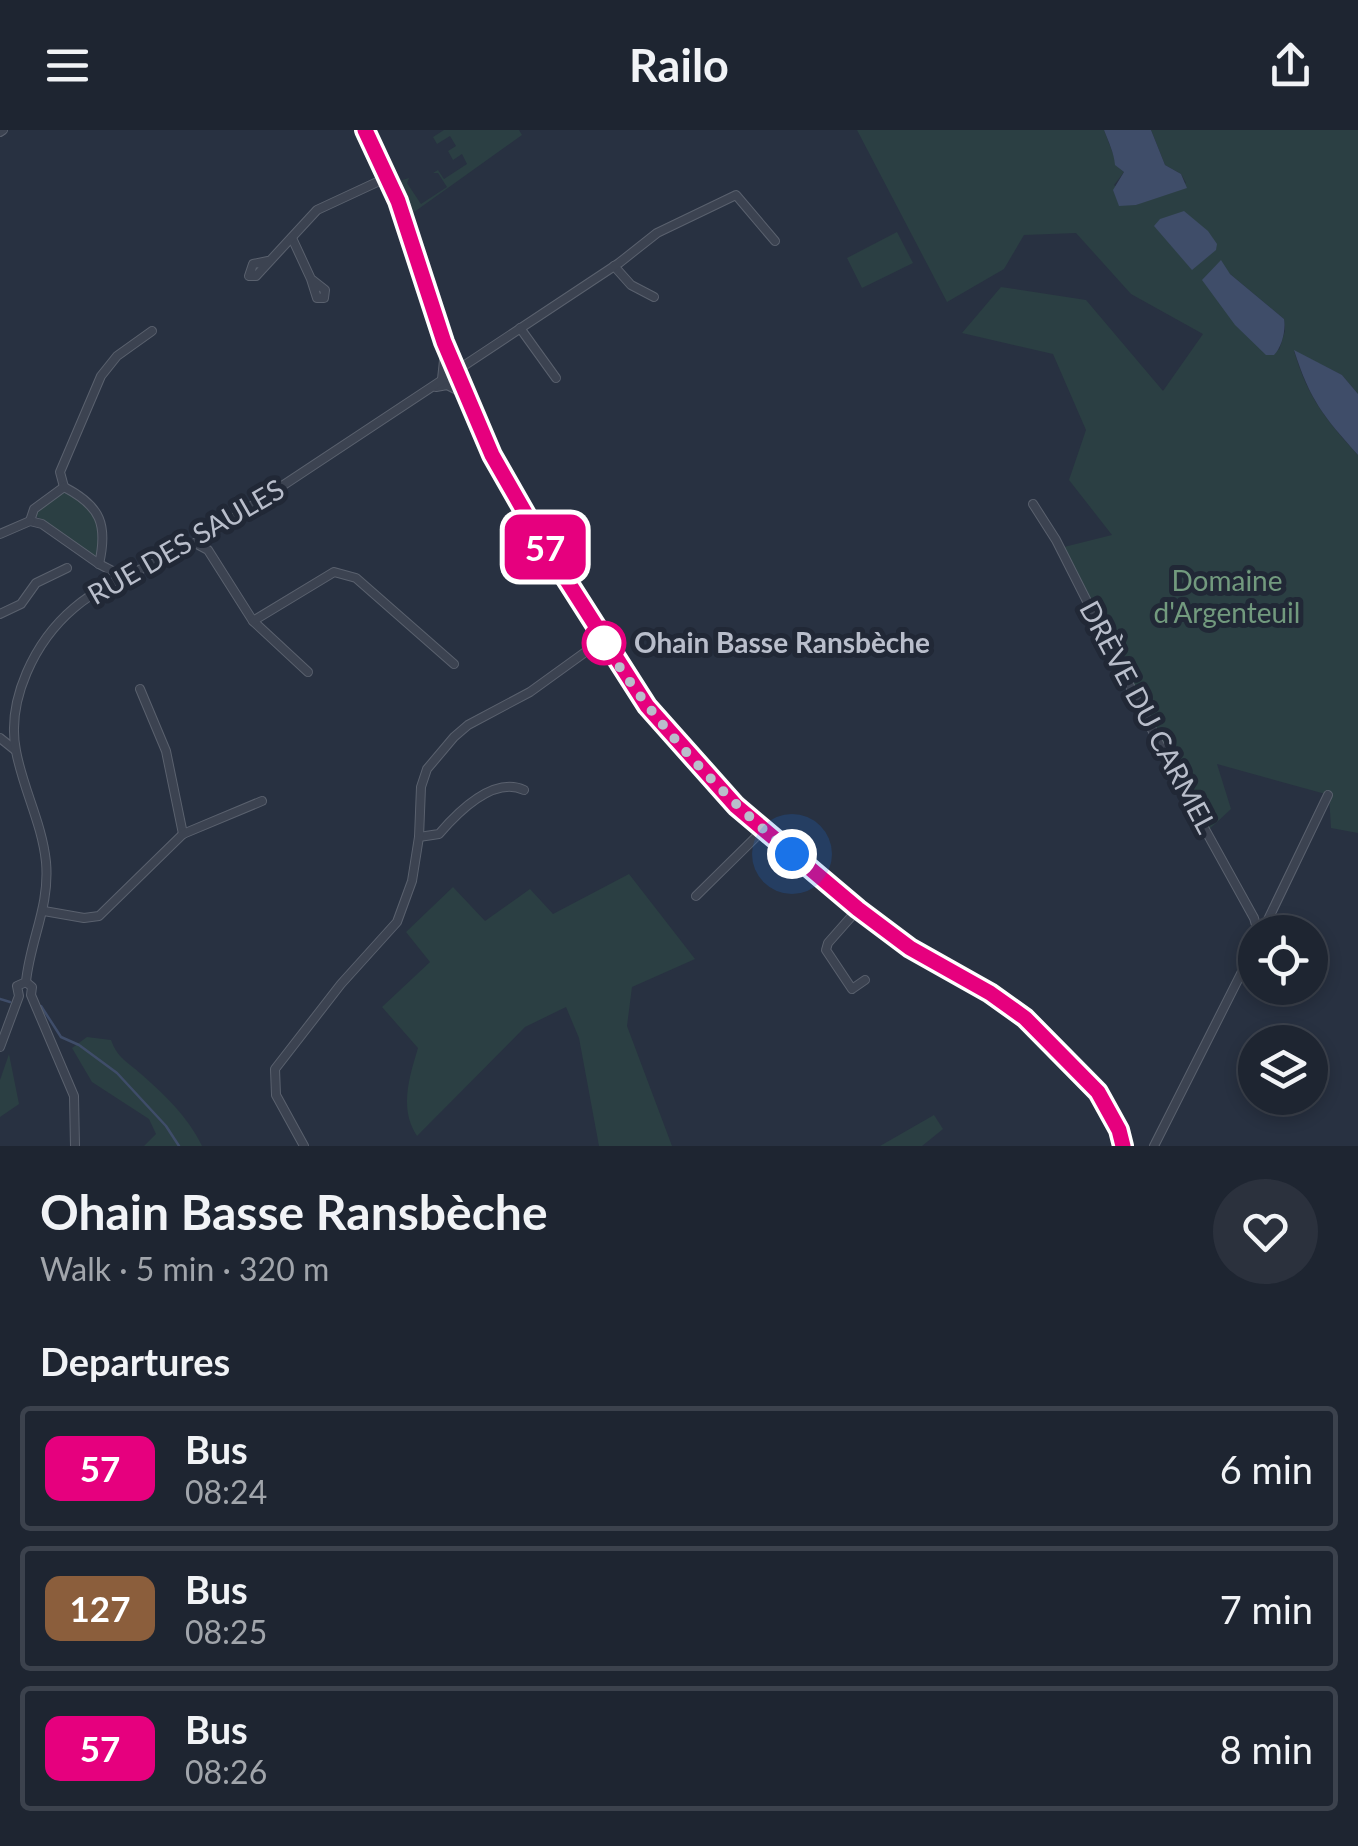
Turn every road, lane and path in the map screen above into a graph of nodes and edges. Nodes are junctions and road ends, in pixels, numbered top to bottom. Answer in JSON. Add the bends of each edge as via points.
{"nodes":[{"id":1,"x":365,"y":130,"type":"edge"},
{"id":2,"x":388,"y":178,"type":"junction"},
{"id":3,"x":292,"y":238,"type":"junction"},
{"id":4,"x":775,"y":241,"type":"dead end"},
{"id":5,"x":268,"y":262,"type":"dead end"},
{"id":6,"x":614,"y":266,"type":"junction"},
{"id":7,"x":311,"y":279,"type":"dead end"},
{"id":8,"x":654,"y":297,"type":"dead end"},
{"id":9,"x":520,"y":328,"type":"junction"},
{"id":10,"x":152,"y":331,"type":"dead end"},
{"id":11,"x":444,"y":342,"type":"junction"},
{"id":12,"x":456,"y":372,"type":"junction"},
{"id":13,"x":556,"y":378,"type":"dead end"},
{"id":14,"x":444,"y":382,"type":"junction"},
{"id":15,"x":465,"y":394,"type":"junction"},
{"id":16,"x":64,"y":487,"type":"junction"},
{"id":17,"x":1032,"y":504,"type":"dead end"},
{"id":18,"x":30,"y":521,"type":"junction"},
{"id":19,"x":0,"y":534,"type":"edge"},
{"id":20,"x":207,"y":535,"type":"junction"},
{"id":21,"x":195,"y":543,"type":"junction"},
{"id":22,"x":208,"y":550,"type":"junction"},
{"id":23,"x":86,"y":555,"type":"junction"},
{"id":24,"x":101,"y":566,"type":"junction"},
{"id":25,"x":125,"y":578,"type":"junction"},
{"id":26,"x":110,"y":584,"type":"junction"},
{"id":27,"x":0,"y":614,"type":"edge"},
{"id":28,"x":253,"y":621,"type":"junction"},
{"id":29,"x":602,"y":640,"type":"junction"},
{"id":30,"x":454,"y":664,"type":"dead end"},
{"id":31,"x":308,"y":672,"type":"dead end"},
{"id":32,"x":140,"y":689,"type":"dead end"},
{"id":33,"x":0,"y":738,"type":"edge"},
{"id":34,"x":15,"y":750,"type":"junction"},
{"id":35,"x":524,"y":790,"type":"dead end"},
{"id":36,"x":1328,"y":795,"type":"dead end"},
{"id":37,"x":262,"y":800,"type":"dead end"},
{"id":38,"x":763,"y":830,"type":"junction"},
{"id":39,"x":183,"y":834,"type":"junction"},
{"id":40,"x":420,"y":837,"type":"junction"},
{"id":41,"x":696,"y":896,"type":"dead end"},
{"id":42,"x":858,"y":909,"type":"junction"},
{"id":43,"x":44,"y":910,"type":"junction"},
{"id":44,"x":1252,"y":915,"type":"edge"},
{"id":45,"x":1268,"y":915,"type":"edge"},
{"id":46,"x":864,"y":980,"type":"dead end"},
{"id":47,"x":1238,"y":981,"type":"edge"},
{"id":48,"x":26,"y":982,"type":"junction"},
{"id":49,"x":31,"y":995,"type":"junction"},
{"id":50,"x":20,"y":996,"type":"junction"},
{"id":51,"x":0,"y":1048,"type":"edge"},
{"id":52,"x":75,"y":1146,"type":"edge"},
{"id":53,"x":304,"y":1146,"type":"edge"},
{"id":54,"x":1123,"y":1146,"type":"edge"},
{"id":55,"x":1154,"y":1146,"type":"edge"}],
"edges":[{"from":1,"to":2,"type":"main road"},
{"from":2,"to":3,"type":"street","via":[[326,204]]},
{"from":2,"to":11,"type":"main road"},
{"from":3,"to":5,"type":"street"},
{"from":3,"to":7,"type":"street"},
{"from":4,"to":6,"type":"street","via":[[736,195],[657,233]]},
{"from":6,"to":8,"type":"street"},
{"from":6,"to":9,"type":"street"},
{"from":9,"to":12,"type":"street"},
{"from":9,"to":13,"type":"street"},
{"from":10,"to":16,"type":"street","via":[[101,376],[60,472]]},
{"from":11,"to":12,"type":"main road"},
{"from":11,"to":14,"type":"street"},
{"from":12,"to":14,"type":"street","name":"RUE DES SAULES"},
{"from":12,"to":15,"type":"main road"},
{"from":14,"to":15,"type":"street"},
{"from":14,"to":20,"type":"street","name":"RUE DES SAULES"},
{"from":15,"to":29,"type":"main road","via":[[500,470]]},
{"from":16,"to":18,"type":"street","via":[[34,509]]},
{"from":16,"to":24,"type":"street","via":[[101,521]]},
{"from":17,"to":44,"type":"street","name":"DRÈVE DU CARMEL"},
{"from":18,"to":19,"type":"street"},
{"from":18,"to":23,"type":"street"},
{"from":20,"to":21,"type":"street","name":"RUE DES SAULES"},
{"from":20,"to":22,"type":"street"},
{"from":21,"to":22,"type":"street"},
{"from":21,"to":25,"type":"street","name":"RUE DES SAULES"},
{"from":22,"to":28,"type":"street"},
{"from":23,"to":24,"type":"street"},
{"from":23,"to":27,"type":"street","via":[[36,583],[21,604]]},
{"from":24,"to":25,"type":"street"},
{"from":24,"to":26,"type":"street"},
{"from":25,"to":26,"type":"street","name":"RUE DES SAULES"},
{"from":26,"to":34,"type":"street","name":"RUE DES SAULES","via":[[65,617],[28,672],[15,713]]},
{"from":28,"to":30,"type":"street","via":[[340,572],[356,578]]},
{"from":28,"to":31,"type":"street"},
{"from":29,"to":38,"type":"main road","via":[[669,733]]},
{"from":29,"to":40,"type":"street","via":[[454,737],[424,777]]},
{"from":32,"to":39,"type":"street","via":[[166,751]]},
{"from":33,"to":34,"type":"street"},
{"from":34,"to":43,"type":"street","via":[[40,828]]},
{"from":35,"to":40,"type":"street","via":[[499,787],[438,834]]},
{"from":36,"to":45,"type":"street"},
{"from":37,"to":39,"type":"street"},
{"from":38,"to":41,"type":"street"},
{"from":38,"to":42,"type":"main road"},
{"from":39,"to":43,"type":"street","via":[[98,916]]},
{"from":40,"to":53,"type":"street","via":[[397,922],[276,1069],[276,1095]]},
{"from":42,"to":46,"type":"street","via":[[826,950],[852,989]]},
{"from":42,"to":54,"type":"main road","via":[[1056,1040],[1104,1099]]},
{"from":43,"to":48,"type":"street"},
{"from":47,"to":55,"type":"street"},
{"from":48,"to":49,"type":"street"},
{"from":48,"to":50,"type":"street","via":[[17,986]]},
{"from":49,"to":50,"type":"street"},
{"from":49,"to":52,"type":"street","via":[[70,1083]]},
{"from":50,"to":51,"type":"street"}]}
